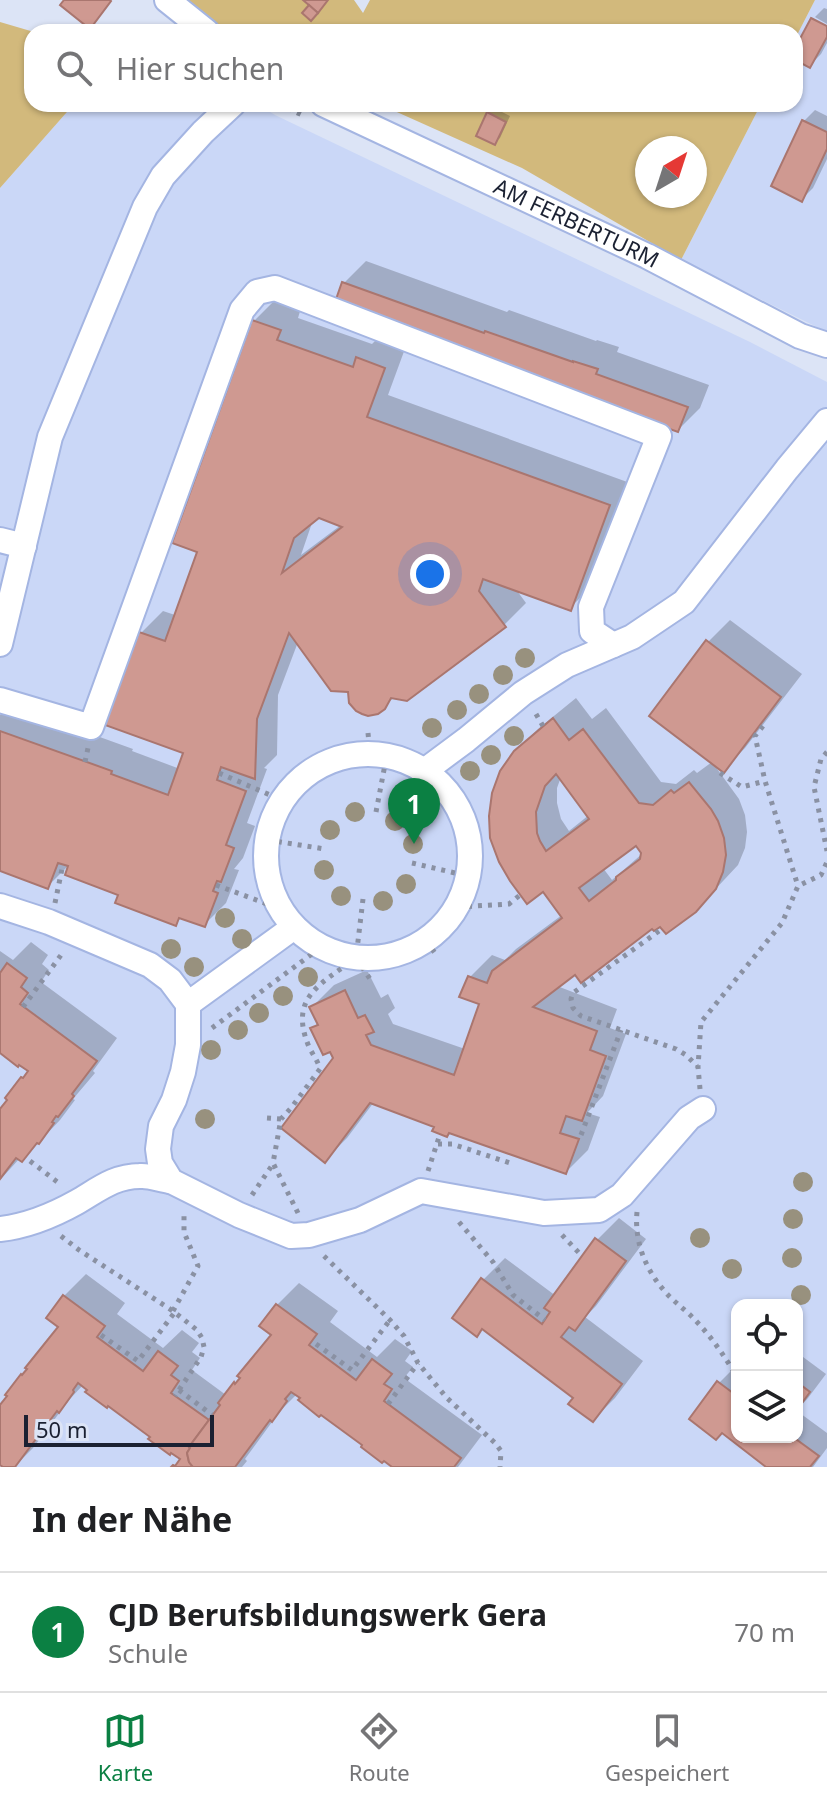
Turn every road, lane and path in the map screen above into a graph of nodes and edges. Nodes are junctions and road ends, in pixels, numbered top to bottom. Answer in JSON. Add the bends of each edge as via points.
{"nodes":[{"id":1,"x":167,"y":0,"type":"edge"},
{"id":2,"x":197,"y":24,"type":"edge"},
{"id":3,"x":224,"y":112,"type":"edge"},
{"id":4,"x":340,"y":112,"type":"edge"},
{"id":5,"x":827,"y":345,"type":"edge"},
{"id":6,"x":827,"y":421,"type":"edge"},
{"id":7,"x":0,"y":540,"type":"edge"},
{"id":8,"x":24,"y":546,"type":"junction"},
{"id":9,"x":0,"y":644,"type":"edge"},
{"id":10,"x":613,"y":645,"type":"junction"},
{"id":11,"x":4,"y":696,"type":"edge"},
{"id":12,"x":763,"y":726,"type":"dead end"},
{"id":13,"x":375,"y":747,"type":"junction"},
{"id":14,"x":827,"y":752,"type":"edge"},
{"id":15,"x":423,"y":772,"type":"junction"},
{"id":16,"x":219,"y":773,"type":"dead end"},
{"id":17,"x":720,"y":773,"type":"dead end"},
{"id":18,"x":765,"y":781,"type":"junction"},
{"id":19,"x":284,"y":801,"type":"junction"},
{"id":20,"x":376,"y":812,"type":"dead end"},
{"id":21,"x":268,"y":840,"type":"junction"},
{"id":22,"x":325,"y":849,"type":"dead end"},
{"id":23,"x":827,"y":851,"type":"edge"},
{"id":24,"x":827,"y":862,"type":"edge"},
{"id":25,"x":412,"y":863,"type":"dead end"},
{"id":26,"x":63,"y":864,"type":"dead end"},
{"id":27,"x":468,"y":876,"type":"junction"},
{"id":28,"x":216,"y":885,"type":"dead end"},
{"id":29,"x":798,"y":886,"type":"junction"},
{"id":30,"x":520,"y":895,"type":"dead end"},
{"id":31,"x":363,"y":899,"type":"dead end"},
{"id":32,"x":0,"y":906,"type":"edge"},
{"id":33,"x":458,"y":907,"type":"junction"},
{"id":34,"x":288,"y":918,"type":"junction"},
{"id":35,"x":49,"y":922,"type":"junction"},
{"id":36,"x":659,"y":931,"type":"dead end"},
{"id":37,"x":76,"y":934,"type":"junction"},
{"id":38,"x":320,"y":948,"type":"junction"},
{"id":39,"x":356,"y":958,"type":"junction"},
{"id":40,"x":372,"y":982,"type":"dead end"},
{"id":41,"x":188,"y":1004,"type":"junction"},
{"id":42,"x":23,"y":1007,"type":"dead end"},
{"id":43,"x":621,"y":1030,"type":"junction"},
{"id":44,"x":188,"y":1045,"type":"junction"},
{"id":45,"x":698,"y":1067,"type":"junction"},
{"id":46,"x":703,"y":1109,"type":"joint"},
{"id":47,"x":267,"y":1118,"type":"dead end"},
{"id":48,"x":281,"y":1119,"type":"junction"},
{"id":49,"x":161,"y":1126,"type":"junction"},
{"id":50,"x":440,"y":1134,"type":"dead end"},
{"id":51,"x":581,"y":1135,"type":"dead end"},
{"id":52,"x":438,"y":1144,"type":"junction"},
{"id":53,"x":30,"y":1161,"type":"dead end"},
{"id":54,"x":273,"y":1163,"type":"junction"},
{"id":55,"x":510,"y":1163,"type":"dead end"},
{"id":56,"x":641,"y":1175,"type":"junction"},
{"id":57,"x":107,"y":1182,"type":"junction"},
{"id":58,"x":181,"y":1187,"type":"junction"},
{"id":59,"x":421,"y":1191,"type":"junction"},
{"id":60,"x":78,"y":1202,"type":"junction"},
{"id":61,"x":239,"y":1215,"type":"junction"},
{"id":62,"x":42,"y":1220,"type":"junction"},
{"id":63,"x":0,"y":1229,"type":"edge"},
{"id":64,"x":309,"y":1235,"type":"junction"},
{"id":65,"x":174,"y":1312,"type":"junction"},
{"id":66,"x":390,"y":1320,"type":"junction"},
{"id":67,"x":545,"y":1320,"type":"dead end"},
{"id":68,"x":101,"y":1335,"type":"dead end"},
{"id":69,"x":316,"y":1344,"type":"dead end"},
{"id":70,"x":418,"y":1363,"type":"junction"},
{"id":71,"x":733,"y":1371,"type":"edge"},
{"id":72,"x":388,"y":1404,"type":"dead end"},
{"id":73,"x":212,"y":1415,"type":"dead end"},
{"id":74,"x":500,"y":1467,"type":"edge"}],
"edges":[{"from":1,"to":2,"type":"street"},
{"from":3,"to":8,"type":"street","via":[[163,176],[145,207],[50,437]]},
{"from":4,"to":5,"type":"street","name":"AM FERBERTURM"},
{"from":6,"to":10,"type":"street","via":[[684,602]]},
{"from":7,"to":8,"type":"street"},
{"from":8,"to":9,"type":"street"},
{"from":10,"to":11,"type":"street","via":[[592,631],[591,607],[659,436],[275,288],[257,292],[242,310],[91,727]]},
{"from":10,"to":15,"type":"street","via":[[523,693]]},
{"from":12,"to":18,"type":"path","via":[[755,736]]},
{"from":13,"to":15,"type":"street"},
{"from":13,"to":19,"type":"street","via":[[330,760],[291,787]]},
{"from":13,"to":20,"type":"path"},
{"from":14,"to":23,"type":"path","via":[[814,787]]},
{"from":15,"to":27,"type":"street","via":[[432,775],[457,805],[468,832]]},
{"from":16,"to":19,"type":"path"},
{"from":17,"to":18,"type":"path","via":[[742,787]]},
{"from":18,"to":29,"type":"path"},
{"from":19,"to":21,"type":"street","via":[[269,827]]},
{"from":21,"to":22,"type":"path"},
{"from":21,"to":34,"type":"street","via":[[266,867],[275,901]]},
{"from":24,"to":29,"type":"path","via":[[821,875]]},
{"from":25,"to":27,"type":"path"},
{"from":26,"to":35,"type":"path"},
{"from":27,"to":33,"type":"street"},
{"from":28,"to":34,"type":"path"},
{"from":29,"to":45,"type":"path","via":[[782,923],[701,1022]]},
{"from":30,"to":33,"type":"path","via":[[509,904]]},
{"from":31,"to":39,"type":"path"},
{"from":32,"to":35,"type":"street"},
{"from":33,"to":39,"type":"street","via":[[432,949]]},
{"from":34,"to":38,"type":"street"},
{"from":34,"to":41,"type":"street"},
{"from":35,"to":37,"type":"street"},
{"from":36,"to":43,"type":"path","via":[[573,993],[573,1008],[581,1016]]},
{"from":37,"to":41,"type":"street","via":[[150,965]]},
{"from":37,"to":42,"type":"path"},
{"from":38,"to":39,"type":"street"},
{"from":38,"to":44,"type":"path"},
{"from":39,"to":40,"type":"path"},
{"from":39,"to":48,"type":"path","via":[[306,1000],[305,1033],[320,1069]]},
{"from":41,"to":44,"type":"street"},
{"from":43,"to":45,"type":"path","via":[[676,1049]]},
{"from":43,"to":51,"type":"path"},
{"from":44,"to":49,"type":"street","via":[[174,1100]]},
{"from":45,"to":46,"type":"path"},
{"from":46,"to":56,"type":"street","via":[[689,1118]]},
{"from":47,"to":48,"type":"path"},
{"from":48,"to":54,"type":"path"},
{"from":49,"to":57,"type":"street","via":[[138,1156]]},
{"from":49,"to":58,"type":"street","via":[[160,1163]]},
{"from":50,"to":52,"type":"path"},
{"from":52,"to":55,"type":"path"},
{"from":52,"to":59,"type":"path"},
{"from":53,"to":60,"type":"path"},
{"from":54,"to":61,"type":"path"},
{"from":54,"to":64,"type":"path"},
{"from":56,"to":59,"type":"street","via":[[599,1210],[544,1213]]},
{"from":56,"to":71,"type":"path","via":[[641,1253],[651,1274],[718,1346]]},
{"from":57,"to":58,"type":"street","via":[[140,1175]]},
{"from":57,"to":60,"type":"street"},
{"from":58,"to":61,"type":"street"},
{"from":58,"to":65,"type":"path","via":[[184,1232],[198,1266]]},
{"from":59,"to":64,"type":"street","via":[[360,1220]]},
{"from":59,"to":67,"type":"path","via":[[470,1233],[513,1295]]},
{"from":60,"to":62,"type":"street"},
{"from":61,"to":64,"type":"street","via":[[291,1236]]},
{"from":62,"to":63,"type":"street"},
{"from":62,"to":65,"type":"path"},
{"from":64,"to":66,"type":"path"},
{"from":65,"to":68,"type":"path","via":[[138,1361]]},
{"from":65,"to":73,"type":"path","via":[[197,1330],[204,1347],[177,1393]]},
{"from":66,"to":69,"type":"path","via":[[352,1370]]},
{"from":66,"to":70,"type":"path"},
{"from":70,"to":72,"type":"path"},
{"from":70,"to":74,"type":"path","via":[[495,1443],[501,1451]]}]}
